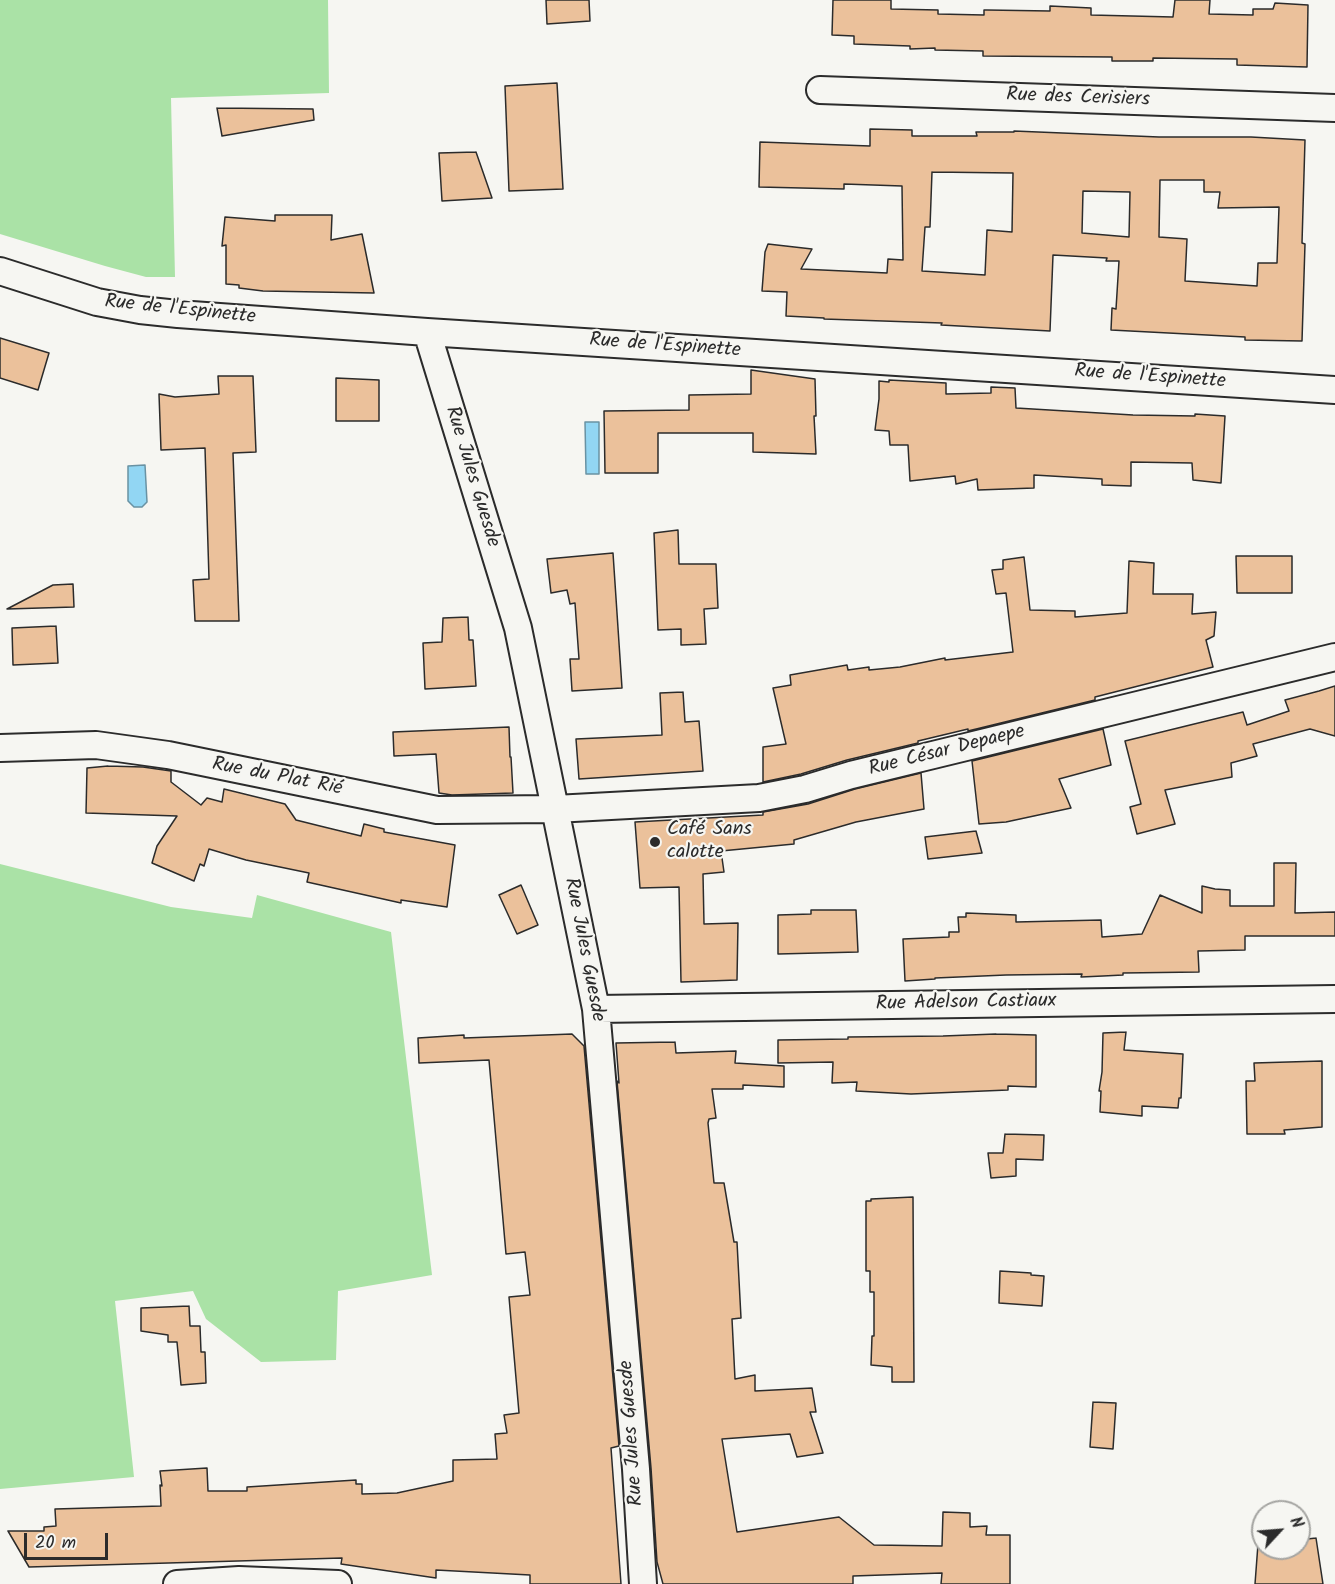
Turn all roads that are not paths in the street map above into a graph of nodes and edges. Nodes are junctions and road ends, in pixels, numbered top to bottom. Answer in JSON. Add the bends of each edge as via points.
{"nodes":[{"id":1,"x":820,"y":90,"type":"dead end"},
{"id":2,"x":1335,"y":108,"type":"edge"},
{"id":3,"x":0,"y":271,"type":"edge"},
{"id":4,"x":427,"y":332,"type":"junction"},
{"id":5,"x":1335,"y":390,"type":"edge"},
{"id":6,"x":1335,"y":657,"type":"edge"},
{"id":7,"x":0,"y":748,"type":"edge"},
{"id":8,"x":555,"y":810,"type":"junction"},
{"id":9,"x":1335,"y":999,"type":"edge"},
{"id":10,"x":596,"y":1009,"type":"junction"},
{"id":11,"x":177,"y":1584,"type":"edge"},
{"id":12,"x":338,"y":1584,"type":"edge"},
{"id":13,"x":643,"y":1584,"type":"edge"}],
"edges":[{"from":1,"to":2,"type":"street","name":"Rue des Cerisiers"},
{"from":3,"to":4,"type":"street","name":"Rue de l'Espinette","via":[[97,302],[140,310]]},
{"from":4,"to":5,"type":"street","name":"Rue de l'Espinette"},
{"from":4,"to":8,"type":"street","name":"Rue Jules Guesde","via":[[518,628]]},
{"from":6,"to":8,"type":"street","name":"Rue César Depaepe","via":[[771,796]]},
{"from":7,"to":8,"type":"street","name":"Rue du Plat Rié","via":[[96,745],[437,810]]},
{"from":8,"to":10,"type":"street","name":"Rue Jules Guesde"},
{"from":9,"to":10,"type":"street","name":"Rue Adelson Castiaux"},
{"from":10,"to":13,"type":"street","name":"Rue Jules Guesde"},
{"from":11,"to":12,"type":"street","via":[[239,1580]]}]}
